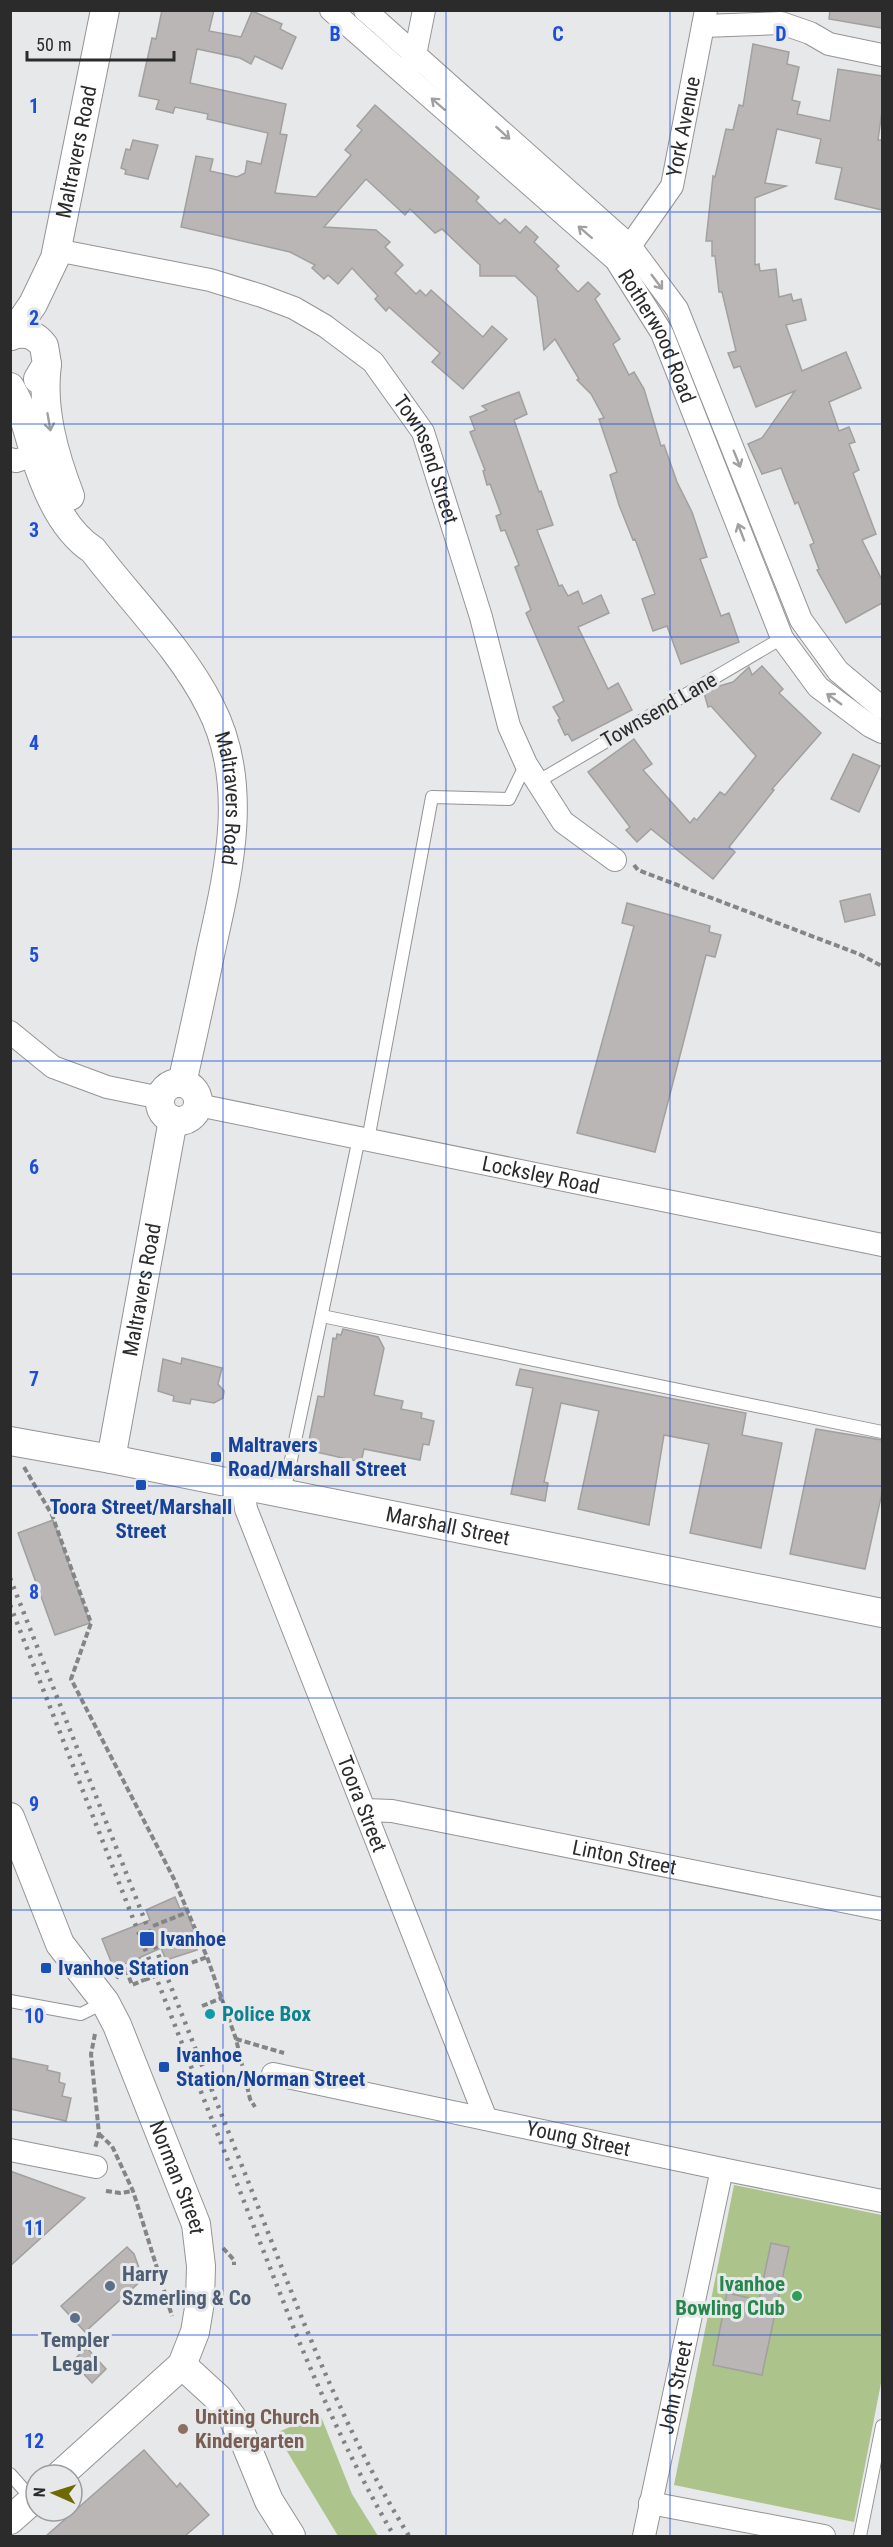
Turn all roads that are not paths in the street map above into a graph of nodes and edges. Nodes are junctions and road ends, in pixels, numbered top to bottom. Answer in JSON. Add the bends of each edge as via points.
{"nodes":[{"id":1,"x":105,"y":10,"type":"edge"},
{"id":2,"x":331,"y":10,"type":"edge"},
{"id":3,"x":364,"y":10,"type":"edge"},
{"id":4,"x":424,"y":10,"type":"edge"},
{"id":5,"x":704,"y":18,"type":"edge"},
{"id":6,"x":415,"y":55,"type":"junction"},
{"id":7,"x":882,"y":55,"type":"edge"},
{"id":8,"x":405,"y":75,"type":"junction"},
{"id":9,"x":623,"y":253,"type":"junction"},
{"id":10,"x":55,"y":254,"type":"junction"},
{"id":11,"x":11,"y":336,"type":"edge"},
{"id":12,"x":46,"y":357,"type":"junction"},
{"id":13,"x":10,"y":384,"type":"edge"},
{"id":14,"x":22,"y":457,"type":"edge"},
{"id":15,"x":93,"y":550,"type":"junction"},
{"id":16,"x":782,"y":638,"type":"junction"},
{"id":17,"x":882,"y":708,"type":"edge"},
{"id":18,"x":882,"y":732,"type":"edge"},
{"id":19,"x":531,"y":773,"type":"junction"},
{"id":20,"x":623,"y":860,"type":"road end"},
{"id":21,"x":10,"y":1032,"type":"edge"},
{"id":22,"x":178,"y":1102,"type":"junction"},
{"id":23,"x":363,"y":1139,"type":"junction"},
{"id":24,"x":882,"y":1245,"type":"edge"},
{"id":25,"x":322,"y":1316,"type":"junction"},
{"id":26,"x":882,"y":1432,"type":"edge"},
{"id":27,"x":17,"y":1453,"type":"edge"},
{"id":28,"x":111,"y":1459,"type":"junction"},
{"id":29,"x":243,"y":1486,"type":"junction"},
{"id":30,"x":284,"y":1495,"type":"junction"},
{"id":31,"x":882,"y":1613,"type":"edge"},
{"id":32,"x":365,"y":1810,"type":"junction"},
{"id":33,"x":10,"y":1817,"type":"edge"},
{"id":34,"x":882,"y":1909,"type":"edge"},
{"id":35,"x":111,"y":1990,"type":"junction"},
{"id":36,"x":10,"y":2001,"type":"edge"},
{"id":37,"x":273,"y":2074,"type":"dead end"},
{"id":38,"x":486,"y":2119,"type":"junction"},
{"id":39,"x":10,"y":2150,"type":"edge"},
{"id":40,"x":96,"y":2167,"type":"road end"},
{"id":41,"x":722,"y":2169,"type":"junction"},
{"id":42,"x":882,"y":2201,"type":"edge"},
{"id":43,"x":182,"y":2365,"type":"junction"},
{"id":44,"x":882,"y":2426,"type":"edge"},
{"id":45,"x":73,"y":2463,"type":"edge"},
{"id":46,"x":10,"y":2474,"type":"edge"},
{"id":47,"x":24,"y":2489,"type":"edge"},
{"id":48,"x":650,"y":2503,"type":"junction"},
{"id":49,"x":24,"y":2508,"type":"edge"},
{"id":50,"x":10,"y":2520,"type":"edge"},
{"id":51,"x":291,"y":2536,"type":"edge"},
{"id":52,"x":644,"y":2536,"type":"edge"},
{"id":53,"x":824,"y":2536,"type":"edge"},
{"id":54,"x":860,"y":2536,"type":"edge"}],
"edges":[{"from":1,"to":10,"type":"street","name":"Maltravers Road"},
{"from":2,"to":8,"type":"street","name":"Rotherwood Road"},
{"from":3,"to":6,"type":"street","name":"Rotherwood Road"},
{"from":4,"to":6,"type":"street"},
{"from":5,"to":7,"type":"street","via":[[781,23],[829,44]]},
{"from":5,"to":9,"type":"street","name":"York Avenue","via":[[672,186]]},
{"from":6,"to":8,"type":"street"},
{"from":6,"to":9,"type":"street","name":"Rotherwood Road","one_way":true},
{"from":9,"to":8,"type":"street","name":"Rotherwood Road","one_way":true},
{"from":16,"to":9,"type":"street","name":"Rotherwood Road","one_way":true,"via":[[663,333]]},
{"from":9,"to":17,"type":"street","name":"Rotherwood Road","one_way":true,"via":[[677,309],[801,620],[838,671]]},
{"from":10,"to":11,"type":"street","name":"Maltravers Road","via":[[33,304]]},
{"from":10,"to":12,"type":"street","name":"Maltravers Road","via":[[55,287],[43,321]]},
{"from":10,"to":19,"type":"street","name":"Townsend Street","via":[[210,280],[262,296],[325,326],[373,362],[423,432],[481,617],[510,726]]},
{"from":11,"to":12,"type":"street","via":[[31,334],[41,342]]},
{"from":12,"to":13,"type":"street","via":[[44,373],[33,382]]},
{"from":12,"to":15,"type":"street","name":"Maltravers Road","one_way":true,"via":[[45,391],[52,440]]},
{"from":13,"to":14,"type":"street","name":"Maltravers Road","via":[[25,417]]},
{"from":14,"to":15,"type":"street","name":"Maltravers Road","via":[[44,481],[66,523]]},
{"from":15,"to":22,"type":"street","name":"Maltravers Road","via":[[198,684],[220,727],[231,765],[234,826],[226,883]]},
{"from":18,"to":16,"type":"street","name":"Rotherwood Road","one_way":true,"via":[[818,687]]},
{"from":16,"to":19,"type":"lane","name":"Townsend Lane"},
{"from":19,"to":20,"type":"street","name":"Townsend Street","via":[[563,822]]},
{"from":19,"to":23,"type":"lane","via":[[509,799],[432,797]]},
{"from":21,"to":22,"type":"street","name":"Locksley Road","via":[[53,1067],[107,1087]]},
{"from":22,"to":23,"type":"street","name":"Locksley Road"},
{"from":22,"to":28,"type":"street","name":"Maltravers Road"},
{"from":23,"to":24,"type":"street","name":"Locksley Road"},
{"from":23,"to":25,"type":"lane"},
{"from":25,"to":26,"type":"lane"},
{"from":25,"to":30,"type":"lane"},
{"from":27,"to":28,"type":"street","name":"Marshall Street"},
{"from":28,"to":29,"type":"street","name":"Marshall Street"},
{"from":29,"to":30,"type":"street","name":"Marshall Street"},
{"from":29,"to":32,"type":"street","name":"Toora Street","via":[[246,1509]]},
{"from":30,"to":31,"type":"street","name":"Marshall Street"},
{"from":32,"to":34,"type":"street","name":"Linton Street","via":[[393,1811]]},
{"from":32,"to":38,"type":"street","name":"Toora Street"},
{"from":33,"to":35,"type":"street","name":"Norman Street","via":[[60,1944]]},
{"from":35,"to":36,"type":"lane","via":[[81,2014]]},
{"from":35,"to":43,"type":"street","name":"Norman Street","via":[[117,2025],[196,2224],[200,2302],[195,2332]]},
{"from":37,"to":38,"type":"street","name":"Young Street"},
{"from":38,"to":41,"type":"street","name":"Young Street"},
{"from":39,"to":40,"type":"street"},
{"from":41,"to":42,"type":"street","name":"Young Street"},
{"from":41,"to":48,"type":"street","name":"John Street"},
{"from":43,"to":45,"type":"street"},
{"from":43,"to":51,"type":"street","via":[[218,2398],[233,2419],[269,2501]]},
{"from":44,"to":54,"type":"lane"},
{"from":46,"to":47,"type":"lane"},
{"from":48,"to":52,"type":"street","name":"John Street"},
{"from":48,"to":53,"type":"street"},
{"from":49,"to":50,"type":"street"}]}
